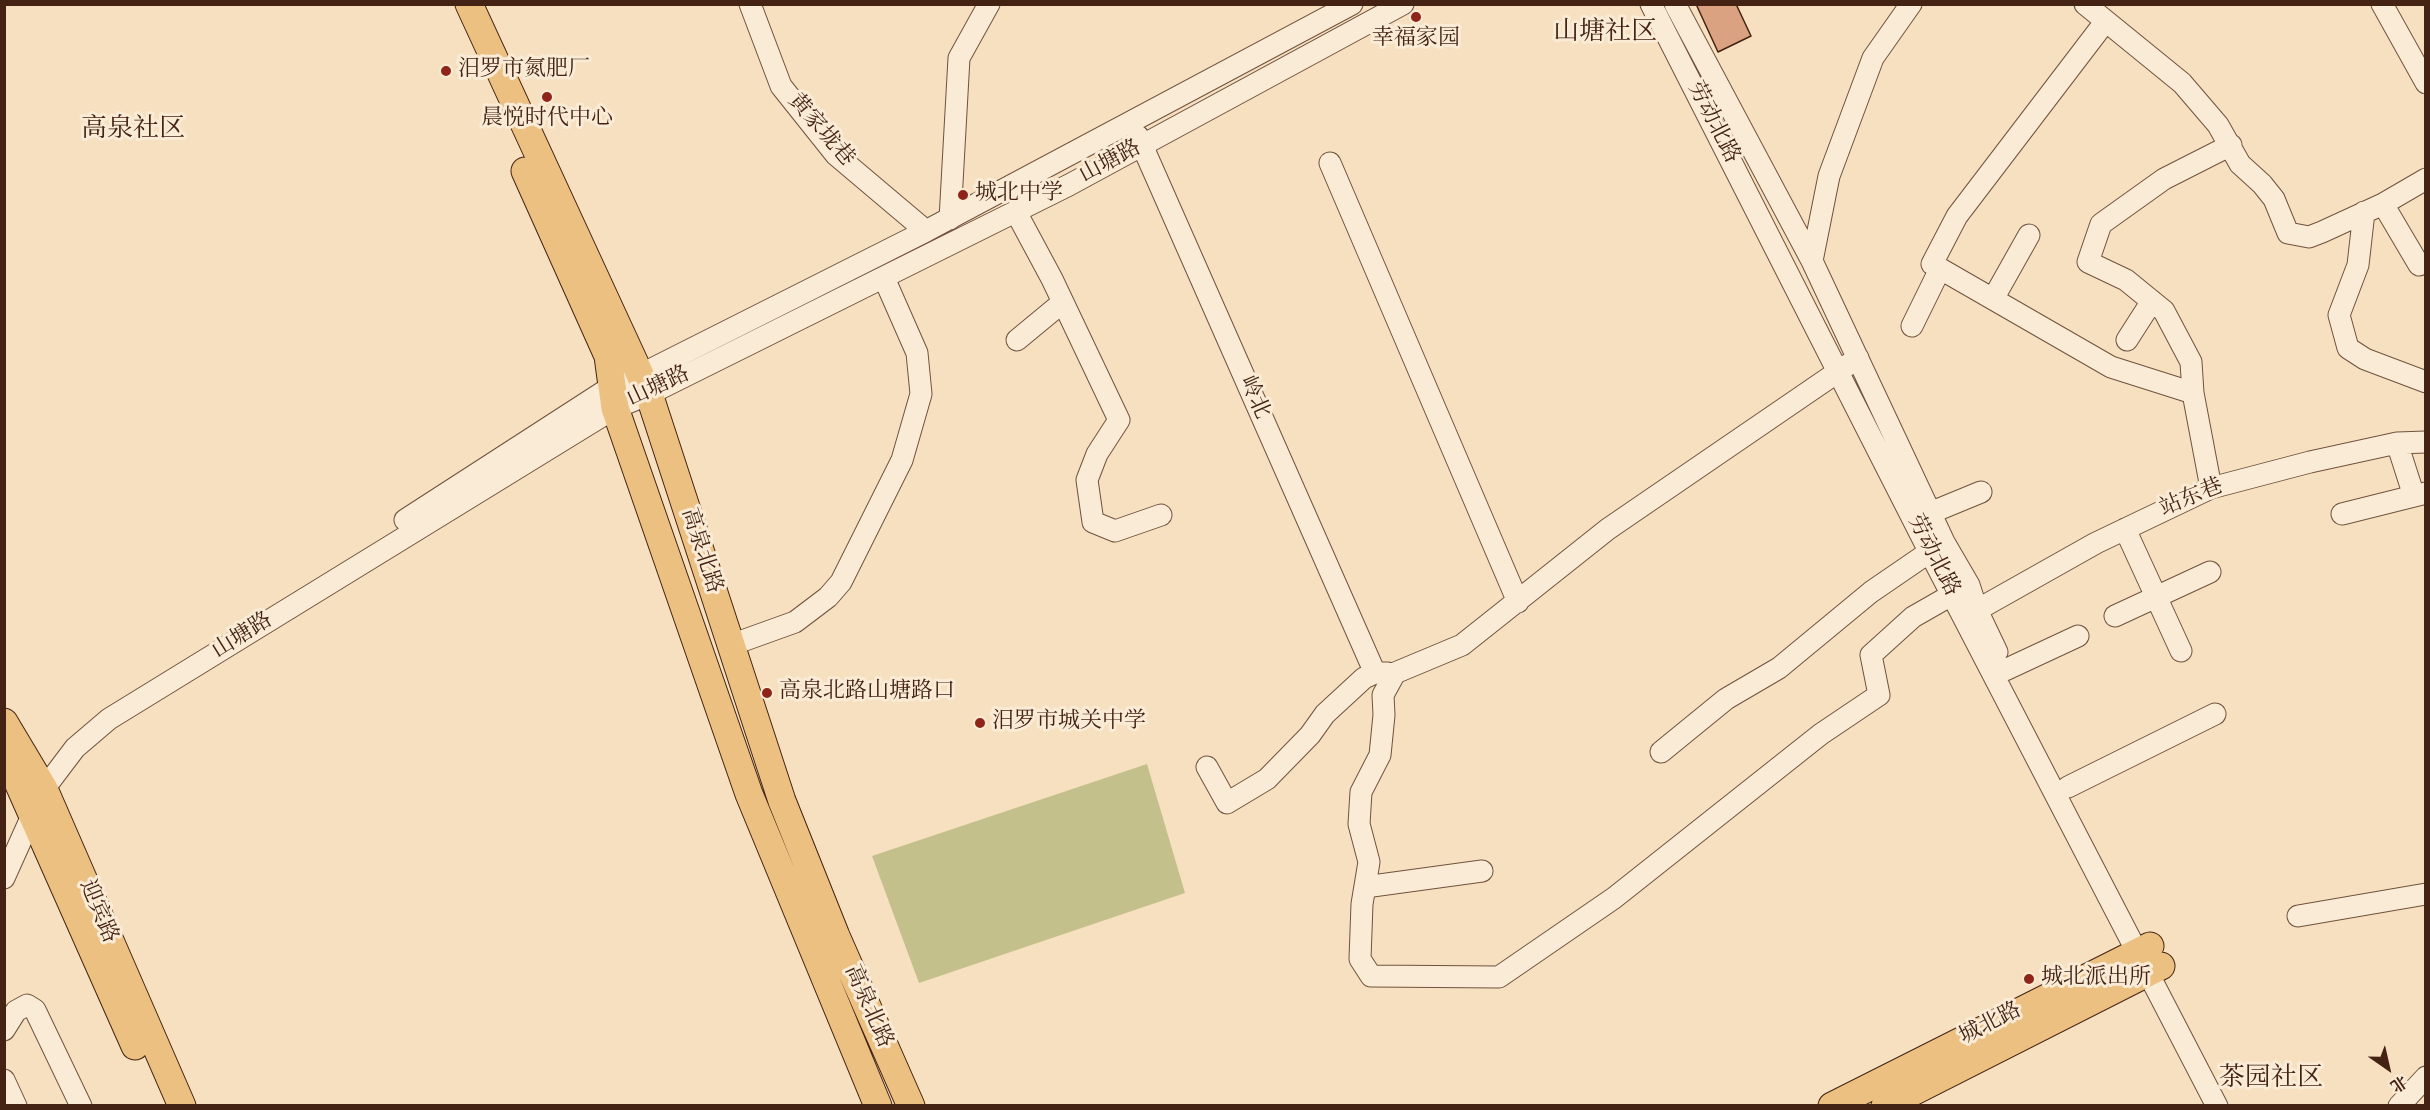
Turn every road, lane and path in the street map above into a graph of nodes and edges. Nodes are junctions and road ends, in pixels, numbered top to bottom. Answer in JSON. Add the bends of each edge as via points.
{"nodes":[{"id":1,"x":451,"y":4,"type":"edge"},
{"id":2,"x":468,"y":4,"type":"edge"},
{"id":3,"x":750,"y":4,"type":"edge"},
{"id":4,"x":989,"y":4,"type":"edge"},
{"id":5,"x":1352,"y":4,"type":"edge"},
{"id":6,"x":1403,"y":4,"type":"edge"},
{"id":7,"x":1651,"y":4,"type":"edge"},
{"id":8,"x":1675,"y":4,"type":"edge"},
{"id":9,"x":1911,"y":4,"type":"edge"},
{"id":10,"x":2085,"y":4,"type":"edge"},
{"id":11,"x":2382,"y":4,"type":"edge"},
{"id":12,"x":2105,"y":22,"type":"junction"},
{"id":13,"x":2426,"y":83,"type":"edge"},
{"id":14,"x":1132,"y":121,"type":"junction"},
{"id":15,"x":2231,"y":146,"type":"junction"},
{"id":16,"x":1142,"y":147,"type":"junction"},
{"id":17,"x":1330,"y":163,"type":"dead end"},
{"id":18,"x":2426,"y":179,"type":"edge"},
{"id":19,"x":2373,"y":208,"type":"junction"},
{"id":20,"x":1016,"y":213,"type":"junction"},
{"id":21,"x":950,"y":219,"type":"junction"},
{"id":22,"x":926,"y":231,"type":"junction"},
{"id":23,"x":2029,"y":235,"type":"dead end"},
{"id":24,"x":1812,"y":261,"type":"junction"},
{"id":25,"x":2419,"y":265,"type":"dead end"},
{"id":26,"x":1940,"y":269,"type":"junction"},
{"id":27,"x":884,"y":278,"type":"junction"},
{"id":28,"x":1993,"y":299,"type":"junction"},
{"id":29,"x":2152,"y":301,"type":"junction"},
{"id":30,"x":1063,"y":302,"type":"junction"},
{"id":31,"x":1912,"y":326,"type":"dead end"},
{"id":32,"x":1017,"y":340,"type":"dead end"},
{"id":33,"x":2127,"y":340,"type":"dead end"},
{"id":34,"x":1858,"y":358,"type":"junction"},
{"id":35,"x":1839,"y":372,"type":"junction"},
{"id":36,"x":2426,"y":382,"type":"edge"},
{"id":37,"x":644,"y":385,"type":"junction"},
{"id":38,"x":2193,"y":393,"type":"junction"},
{"id":39,"x":614,"y":396,"type":"junction"},
{"id":40,"x":2426,"y":442,"type":"edge"},
{"id":41,"x":2397,"y":443,"type":"junction"},
{"id":42,"x":2211,"y":488,"type":"junction"},
{"id":43,"x":1982,"y":492,"type":"dead end"},
{"id":44,"x":2420,"y":495,"type":"edge"},
{"id":45,"x":1930,"y":513,"type":"junction"},
{"id":46,"x":2342,"y":514,"type":"dead end"},
{"id":47,"x":1161,"y":515,"type":"dead end"},
{"id":48,"x":2125,"y":529,"type":"junction"},
{"id":49,"x":1936,"y":547,"type":"junction"},
{"id":50,"x":2210,"y":572,"type":"dead end"},
{"id":51,"x":1960,"y":590,"type":"junction"},
{"id":52,"x":2155,"y":598,"type":"junction"},
{"id":53,"x":1518,"y":602,"type":"junction"},
{"id":54,"x":1977,"y":610,"type":"junction"},
{"id":55,"x":2115,"y":616,"type":"dead end"},
{"id":56,"x":2078,"y":636,"type":"dead end"},
{"id":57,"x":731,"y":645,"type":"junction"},
{"id":58,"x":2181,"y":651,"type":"dead end"},
{"id":59,"x":2005,"y":670,"type":"junction"},
{"id":60,"x":1385,"y":673,"type":"junction"},
{"id":61,"x":2215,"y":714,"type":"dead end"},
{"id":62,"x":4,"y":722,"type":"edge"},
{"id":63,"x":4,"y":751,"type":"edge"},
{"id":64,"x":1661,"y":752,"type":"dead end"},
{"id":65,"x":1207,"y":767,"type":"dead end"},
{"id":66,"x":2068,"y":787,"type":"junction"},
{"id":67,"x":35,"y":795,"type":"junction"},
{"id":68,"x":4,"y":855,"type":"edge"},
{"id":69,"x":1482,"y":871,"type":"dead end"},
{"id":70,"x":4,"y":878,"type":"edge"},
{"id":71,"x":1365,"y":887,"type":"junction"},
{"id":72,"x":2426,"y":894,"type":"edge"},
{"id":73,"x":2298,"y":916,"type":"dead end"},
{"id":74,"x":2149,"y":959,"type":"junction"},
{"id":75,"x":4,"y":1030,"type":"edge"},
{"id":76,"x":2426,"y":1077,"type":"edge"},
{"id":77,"x":4,"y":1080,"type":"edge"},
{"id":78,"x":16,"y":1106,"type":"edge"},
{"id":79,"x":81,"y":1106,"type":"edge"},
{"id":80,"x":162,"y":1106,"type":"edge"},
{"id":81,"x":182,"y":1106,"type":"edge"},
{"id":82,"x":878,"y":1106,"type":"edge"},
{"id":83,"x":911,"y":1106,"type":"edge"},
{"id":84,"x":1832,"y":1106,"type":"edge"},
{"id":85,"x":1885,"y":1106,"type":"edge"},
{"id":86,"x":2217,"y":1106,"type":"edge"},
{"id":87,"x":2232,"y":1106,"type":"edge"},
{"id":88,"x":2399,"y":1106,"type":"edge"}],
"edges":[{"from":1,"to":39,"type":"main road","name":"高泉北路","via":[[608,356]]},
{"from":2,"to":37,"type":"main road","name":"高泉北路"},
{"from":3,"to":22,"type":"street","name":"黄家垅巷","via":[[781,86],[836,155]]},
{"from":4,"to":21,"type":"street","via":[[959,58]]},
{"from":5,"to":14,"type":"street","name":"山塘路"},
{"from":6,"to":16,"type":"street","name":"山塘路"},
{"from":7,"to":35,"type":"street","name":"劳动北路"},
{"from":8,"to":24,"type":"street","name":"劳动北路"},
{"from":9,"to":24,"type":"street","via":[[1873,58],[1829,176]]},
{"from":10,"to":12,"type":"street"},
{"from":11,"to":13,"type":"street"},
{"from":12,"to":15,"type":"street","via":[[2182,83]]},
{"from":12,"to":26,"type":"street","via":[[1957,216],[1932,264]]},
{"from":14,"to":16,"type":"street","name":"岭北"},
{"from":14,"to":21,"type":"street","name":"山塘路"},
{"from":15,"to":19,"type":"street","via":[[2240,164],[2274,199],[2288,233],[2309,237]]},
{"from":15,"to":29,"type":"street","via":[[2164,179],[2101,224],[2088,262],[2126,280]]},
{"from":16,"to":20,"type":"street","name":"山塘路"},
{"from":16,"to":60,"type":"street","name":"岭北"},
{"from":17,"to":53,"type":"street"},
{"from":18,"to":19,"type":"street"},
{"from":19,"to":25,"type":"street"},
{"from":19,"to":36,"type":"street","via":[[2339,315],[2348,348]]},
{"from":20,"to":27,"type":"street","name":"山塘路"},
{"from":20,"to":30,"type":"street"},
{"from":21,"to":22,"type":"street","name":"山塘路"},
{"from":22,"to":37,"type":"street","name":"山塘路"},
{"from":23,"to":28,"type":"street"},
{"from":24,"to":34,"type":"street","name":"劳动北路"},
{"from":26,"to":28,"type":"street"},
{"from":26,"to":31,"type":"street"},
{"from":27,"to":37,"type":"street","name":"山塘路"},
{"from":27,"to":57,"type":"street","via":[[917,353],[921,394],[902,460],[841,582],[828,597],[795,622]]},
{"from":28,"to":38,"type":"street","via":[[2111,367]]},
{"from":29,"to":33,"type":"street"},
{"from":29,"to":38,"type":"street","via":[[2164,311],[2191,362]]},
{"from":30,"to":32,"type":"street"},
{"from":30,"to":47,"type":"street","via":[[1119,420],[1097,454],[1087,480],[1093,522],[1115,531]]},
{"from":34,"to":35,"type":"street"},
{"from":34,"to":45,"type":"street","name":"劳动北路"},
{"from":35,"to":49,"type":"street","name":"劳动北路"},
{"from":35,"to":53,"type":"street","via":[[1608,529]]},
{"from":37,"to":39,"type":"street","name":"山塘路"},
{"from":37,"to":57,"type":"main road","name":"高泉北路"},
{"from":38,"to":42,"type":"street"},
{"from":39,"to":67,"type":"street","name":"山塘路","via":[[109,719],[75,748]]},
{"from":39,"to":82,"type":"main road","name":"高泉北路","via":[[749,794]]},
{"from":40,"to":41,"type":"street","name":"站东巷"},
{"from":41,"to":42,"type":"street","name":"站东巷"},
{"from":41,"to":44,"type":"street"},
{"from":42,"to":48,"type":"street","name":"站东巷"},
{"from":43,"to":45,"type":"street"},
{"from":44,"to":46,"type":"street"},
{"from":45,"to":49,"type":"street","name":"劳动北路"},
{"from":48,"to":52,"type":"street"},
{"from":48,"to":54,"type":"street","name":"站东巷"},
{"from":49,"to":51,"type":"street","name":"劳动北路"},
{"from":49,"to":64,"type":"street","via":[[1871,592],[1779,668],[1726,699]]},
{"from":50,"to":52,"type":"street"},
{"from":51,"to":54,"type":"street","name":"劳动北路"},
{"from":51,"to":71,"type":"street","via":[[1913,617],[1871,654],[1879,695],[1821,734],[1614,898],[1499,977],[1371,976],[1360,959]]},
{"from":51,"to":74,"type":"street","name":"劳动北路"},
{"from":52,"to":55,"type":"street"},
{"from":52,"to":58,"type":"street"},
{"from":53,"to":60,"type":"street","via":[[1462,645]]},
{"from":54,"to":59,"type":"street","name":"劳动北路"},
{"from":56,"to":59,"type":"street"},
{"from":57,"to":83,"type":"main road","name":"高泉北路","via":[[786,812]]},
{"from":59,"to":66,"type":"street","name":"劳动北路"},
{"from":60,"to":65,"type":"street","via":[[1364,678],[1325,714],[1267,779],[1227,803]]},
{"from":60,"to":71,"type":"street","via":[[1380,755],[1361,792],[1359,824],[1369,862]]},
{"from":61,"to":66,"type":"street"},
{"from":62,"to":67,"type":"main road","name":"迎宾路"},
{"from":63,"to":67,"type":"main road","name":"迎宾路"},
{"from":66,"to":74,"type":"street","name":"劳动北路"},
{"from":67,"to":68,"type":"street","name":"山塘路"},
{"from":67,"to":70,"type":"street","name":"山塘路"},
{"from":67,"to":80,"type":"main road","name":"迎宾路","via":[[87,940]]},
{"from":67,"to":81,"type":"main road","name":"迎宾路"},
{"from":69,"to":71,"type":"street"},
{"from":72,"to":73,"type":"street"},
{"from":74,"to":84,"type":"main road","name":"城北路"},
{"from":74,"to":85,"type":"main road","name":"城北路"},
{"from":74,"to":86,"type":"street","name":"劳动北路"},
{"from":74,"to":87,"type":"street","name":"劳动北路"},
{"from":75,"to":79,"type":"street","via":[[16,1011],[27,1005],[35,1010]]},
{"from":76,"to":88,"type":"street"},
{"from":77,"to":78,"type":"street"}]}
